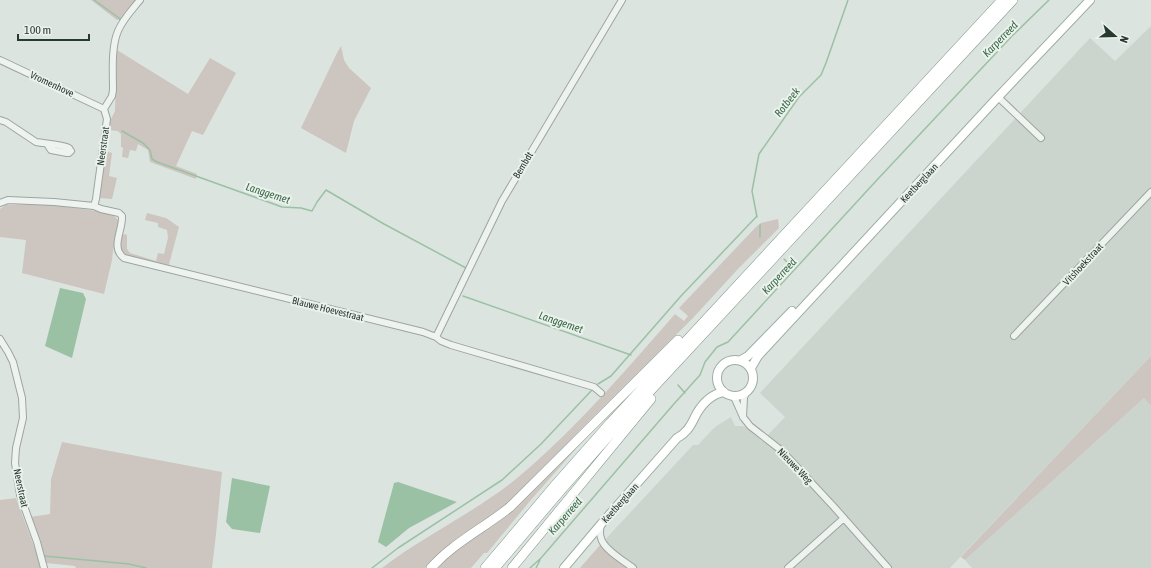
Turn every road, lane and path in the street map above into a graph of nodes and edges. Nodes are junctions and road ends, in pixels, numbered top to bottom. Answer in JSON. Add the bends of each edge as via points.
{"nodes":[{"id":1,"x":140,"y":0,"type":"edge"},
{"id":2,"x":622,"y":0,"type":"edge"},
{"id":3,"x":1002,"y":0,"type":"edge"},
{"id":4,"x":1013,"y":0,"type":"edge"},
{"id":5,"x":1084,"y":0,"type":"edge"},
{"id":6,"x":1090,"y":0,"type":"edge"},
{"id":7,"x":0,"y":60,"type":"edge"},
{"id":8,"x":998,"y":97,"type":"junction"},
{"id":9,"x":104,"y":109,"type":"junction"},
{"id":10,"x":0,"y":120,"type":"edge"},
{"id":11,"x":1041,"y":138,"type":"dead end"},
{"id":12,"x":47,"y":144,"type":"dead end"},
{"id":13,"x":1151,"y":192,"type":"edge"},
{"id":14,"x":0,"y":202,"type":"edge"},
{"id":15,"x":94,"y":206,"type":"junction"},
{"id":16,"x":699,"y":326,"type":"junction"},
{"id":17,"x":1014,"y":336,"type":"dead end"},
{"id":18,"x":436,"y":337,"type":"junction"},
{"id":19,"x":0,"y":338,"type":"edge"},
{"id":20,"x":741,"y":360,"type":"junction"},
{"id":21,"x":672,"y":367,"type":"junction"},
{"id":22,"x":751,"y":368,"type":"junction"},
{"id":23,"x":717,"y":379,"type":"junction"},
{"id":24,"x":724,"y":392,"type":"junction"},
{"id":25,"x":746,"y":392,"type":"junction"},
{"id":26,"x":600,"y":393,"type":"dead end"},
{"id":27,"x":732,"y":396,"type":"junction"},
{"id":28,"x":743,"y":417,"type":"junction"},
{"id":29,"x":678,"y":438,"type":"junction"},
{"id":30,"x":844,"y":518,"type":"junction"},
{"id":31,"x":602,"y":523,"type":"junction"},
{"id":32,"x":44,"y":568,"type":"edge"},
{"id":33,"x":430,"y":568,"type":"edge"},
{"id":34,"x":485,"y":568,"type":"edge"},
{"id":35,"x":495,"y":568,"type":"edge"},
{"id":36,"x":512,"y":568,"type":"edge"},
{"id":37,"x":564,"y":568,"type":"edge"},
{"id":38,"x":633,"y":568,"type":"edge"},
{"id":39,"x":788,"y":568,"type":"edge"},
{"id":40,"x":888,"y":568,"type":"edge"}],
"edges":[{"from":1,"to":9,"type":"street","via":[[118,32],[114,50],[112,96]]},
{"from":2,"to":18,"type":"street","name":"Bembdt","via":[[502,201]]},
{"from":3,"to":16,"type":"highway"},
{"from":4,"to":21,"type":"highway"},
{"from":5,"to":20,"type":"main road","name":"Keetberglaan","via":[[798,305]]},
{"from":6,"to":8,"type":"main road","name":"Keetberglaan"},
{"from":7,"to":9,"type":"street","name":"Vromenhove"},
{"from":8,"to":11,"type":"street"},
{"from":8,"to":22,"type":"main road","name":"Keetberglaan","via":[[758,356]]},
{"from":9,"to":15,"type":"street","name":"Neerstraat","via":[[107,119]]},
{"from":10,"to":12,"type":"street","via":[[36,142]]},
{"from":13,"to":17,"type":"street","name":"Vitshoekstraat"},
{"from":14,"to":15,"type":"street","via":[[8,200]]},
{"from":15,"to":18,"type":"street","name":"Blauwe Hoevestraat","via":[[122,216],[117,247],[124,258]]},
{"from":16,"to":33,"type":"highway","via":[[689,330],[510,507],[456,545]]},
{"from":16,"to":34,"type":"highway","via":[[570,468]]},
{"from":18,"to":26,"type":"street","name":"Blauwe Hoevestraat","via":[[441,341],[594,387]]},
{"from":19,"to":32,"type":"street","name":"Neerstraat","via":[[13,362],[22,398],[23,418],[15,463],[20,495]]},
{"from":20,"to":22,"type":"main road"},
{"from":20,"to":23,"type":"main road","via":[[732,359],[724,363],[719,369]]},
{"from":21,"to":35,"type":"highway","via":[[552,500]]},
{"from":21,"to":36,"type":"highway","via":[[667,380]]},
{"from":22,"to":25,"type":"main road","via":[[754,380]]},
{"from":23,"to":24,"type":"main road"},
{"from":23,"to":29,"type":"main road","name":"Keetberglaan"},
{"from":24,"to":27,"type":"main road"},
{"from":24,"to":29,"type":"main road","name":"Keetberglaan","via":[[711,397]]},
{"from":25,"to":27,"type":"main road"},
{"from":25,"to":28,"type":"street"},
{"from":27,"to":28,"type":"street","name":"Nieuwe Weg"},
{"from":28,"to":30,"type":"street","name":"Nieuwe Weg","via":[[753,429],[782,451]]},
{"from":29,"to":31,"type":"main road","name":"Keetberglaan"},
{"from":30,"to":39,"type":"street"},
{"from":30,"to":40,"type":"street","name":"Nieuwe Weg"},
{"from":31,"to":37,"type":"main road","name":"Keetberglaan"},
{"from":31,"to":38,"type":"street","via":[[601,539],[605,546]]}]}
